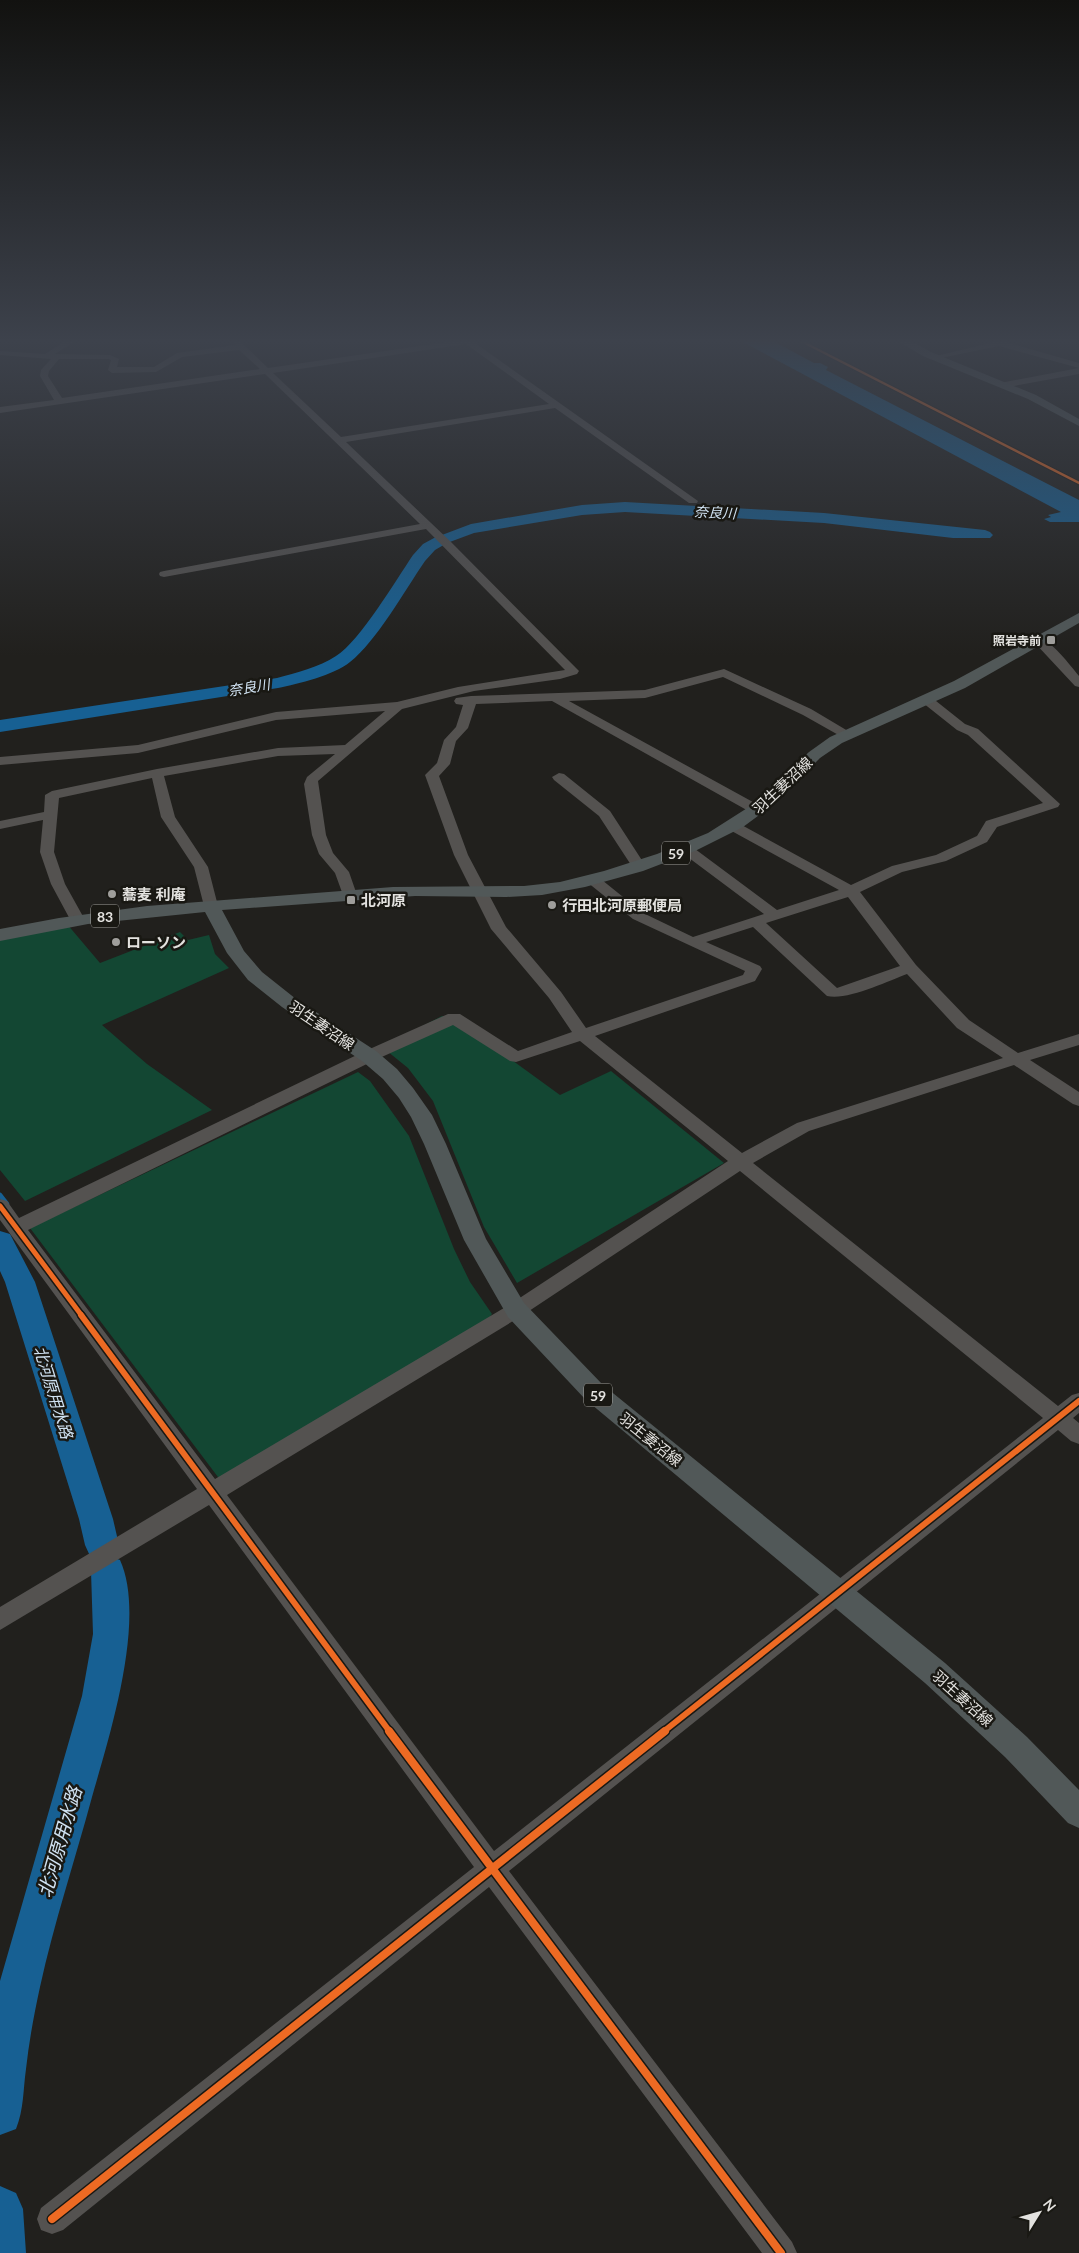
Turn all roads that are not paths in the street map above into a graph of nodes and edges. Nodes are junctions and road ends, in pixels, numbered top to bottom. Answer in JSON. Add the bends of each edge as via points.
{"nodes":[{"id":1,"x":345,"y":445,"type":"edge"},
{"id":2,"x":614,"y":445,"type":"edge"},
{"id":3,"x":692,"y":501,"type":"dead end"},
{"id":4,"x":427,"y":526,"type":"junction"},
{"id":5,"x":164,"y":574,"type":"dead end"},
{"id":6,"x":1079,"y":617,"type":"edge"},
{"id":7,"x":1038,"y":640,"type":"junction"},
{"id":8,"x":1079,"y":683,"type":"edge"},
{"id":9,"x":554,"y":697,"type":"junction"},
{"id":10,"x":471,"y":700,"type":"junction"},
{"id":11,"x":927,"y":700,"type":"junction"},
{"id":12,"x":403,"y":705,"type":"junction"},
{"id":13,"x":847,"y":734,"type":"junction"},
{"id":14,"x":350,"y":749,"type":"junction"},
{"id":15,"x":0,"y":761,"type":"edge"},
{"id":16,"x":157,"y":773,"type":"junction"},
{"id":17,"x":559,"y":776,"type":"dead end"},
{"id":18,"x":757,"y":810,"type":"junction"},
{"id":19,"x":50,"y":816,"type":"junction"},
{"id":20,"x":0,"y":825,"type":"edge"},
{"id":21,"x":733,"y":826,"type":"junction"},
{"id":22,"x":686,"y":849,"type":"junction"},
{"id":23,"x":638,"y":866,"type":"junction"},
{"id":24,"x":592,"y":879,"type":"junction"},
{"id":25,"x":478,"y":891,"type":"junction"},
{"id":26,"x":851,"y":891,"type":"junction"},
{"id":27,"x":350,"y":895,"type":"junction"},
{"id":28,"x":211,"y":906,"type":"junction"},
{"id":29,"x":775,"y":916,"type":"junction"},
{"id":30,"x":77,"y":920,"type":"junction"},
{"id":31,"x":756,"y":922,"type":"junction"},
{"id":32,"x":0,"y":935,"type":"edge"},
{"id":33,"x":692,"y":942,"type":"junction"},
{"id":34,"x":910,"y":968,"type":"junction"},
{"id":35,"x":582,"y":1034,"type":"junction"},
{"id":36,"x":1079,"y":1039,"type":"edge"},
{"id":37,"x":369,"y":1056,"type":"junction"},
{"id":38,"x":1015,"y":1059,"type":"junction"},
{"id":39,"x":1079,"y":1100,"type":"edge"},
{"id":40,"x":740,"y":1162,"type":"junction"},
{"id":41,"x":0,"y":1206,"type":"edge"},
{"id":42,"x":17,"y":1227,"type":"junction"},
{"id":43,"x":516,"y":1310,"type":"junction"},
{"id":44,"x":1079,"y":1401,"type":"edge"},
{"id":45,"x":1058,"y":1418,"type":"junction"},
{"id":46,"x":1079,"y":1435,"type":"edge"},
{"id":47,"x":213,"y":1492,"type":"junction"},
{"id":48,"x":838,"y":1593,"type":"junction"},
{"id":49,"x":0,"y":1619,"type":"edge"},
{"id":50,"x":1079,"y":1812,"type":"edge"},
{"id":51,"x":492,"y":1870,"type":"junction"},
{"id":52,"x":52,"y":2219,"type":"dead end"},
{"id":53,"x":781,"y":2253,"type":"edge"}],
"edges":[{"from":1,"to":4,"type":"street"},
{"from":2,"to":3,"type":"street"},
{"from":4,"to":5,"type":"street"},
{"from":4,"to":12,"type":"street","via":[[573,670]]},
{"from":6,"to":7,"type":"main road","name":"羽生妻沼線","number":"59"},
{"from":7,"to":8,"type":"street"},
{"from":7,"to":11,"type":"main road","name":"羽生妻沼線","number":"59"},
{"from":9,"to":10,"type":"street"},
{"from":9,"to":13,"type":"street","via":[[645,694],[724,673]]},
{"from":9,"to":18,"type":"street"},
{"from":10,"to":12,"type":"street"},
{"from":10,"to":25,"type":"street","via":[[462,728],[450,740],[443,764],[432,775],[461,855]]},
{"from":11,"to":13,"type":"main road","name":"羽生妻沼線","number":"59"},
{"from":11,"to":26,"type":"street","via":[[961,728],[973,732],[1053,804],[991,824],[982,839],[941,858],[897,869]]},
{"from":12,"to":14,"type":"street"},
{"from":12,"to":15,"type":"street","via":[[276,716],[138,749]]},
{"from":13,"to":18,"type":"main road","name":"羽生妻沼線","number":"59","via":[[818,752]]},
{"from":14,"to":16,"type":"street","via":[[278,752]]},
{"from":14,"to":27,"type":"street","via":[[311,784],[319,835],[326,854],[342,872]]},
{"from":16,"to":19,"type":"street","via":[[52,795]]},
{"from":16,"to":28,"type":"street","via":[[168,817],[201,867]]},
{"from":17,"to":23,"type":"street","via":[[605,814]]},
{"from":18,"to":21,"type":"main road","name":"羽生妻沼線","number":"59"},
{"from":19,"to":20,"type":"street"},
{"from":19,"to":30,"type":"street","via":[[48,852],[58,884]]},
{"from":21,"to":22,"type":"main road","name":"羽生妻沼線","number":"59"},
{"from":21,"to":26,"type":"street"},
{"from":22,"to":23,"type":"main road","name":"羽生妻沼線","number":"59"},
{"from":22,"to":29,"type":"street"},
{"from":23,"to":24,"type":"main road","name":"羽生妻沼線","number":"59"},
{"from":24,"to":25,"type":"main road","name":"羽生妻沼線","number":"59","via":[[518,893]]},
{"from":24,"to":33,"type":"street","via":[[638,916]]},
{"from":25,"to":27,"type":"main road","name":"羽生妻沼線","number":"59"},
{"from":25,"to":35,"type":"street","via":[[499,929],[555,995]]},
{"from":26,"to":29,"type":"street"},
{"from":26,"to":34,"type":"street"},
{"from":27,"to":28,"type":"main road","name":"羽生妻沼線","number":"59"},
{"from":28,"to":30,"type":"main road","number":"83"},
{"from":28,"to":37,"type":"main road","name":"羽生妻沼線","number":"59","via":[[236,953],[255,976],[289,1003]]},
{"from":29,"to":31,"type":"street"},
{"from":30,"to":32,"type":"main road","number":"83"},
{"from":31,"to":33,"type":"street"},
{"from":31,"to":34,"type":"street","via":[[833,993]]},
{"from":33,"to":35,"type":"street","via":[[754,969],[749,978]]},
{"from":34,"to":38,"type":"street","via":[[963,1024]]},
{"from":35,"to":37,"type":"street","via":[[516,1057],[454,1018]]},
{"from":35,"to":40,"type":"street"},
{"from":36,"to":38,"type":"street"},
{"from":37,"to":42,"type":"street"},
{"from":37,"to":43,"type":"main road","name":"羽生妻沼線","number":"59","via":[[390,1074],[421,1115],[475,1240]]},
{"from":38,"to":39,"type":"street"},
{"from":38,"to":40,"type":"street","via":[[803,1127]]},
{"from":40,"to":43,"type":"street"},
{"from":40,"to":45,"type":"street"},
{"from":41,"to":42,"type":"street"},
{"from":42,"to":47,"type":"street"},
{"from":43,"to":47,"type":"street"},
{"from":43,"to":48,"type":"main road","name":"羽生妻沼線","number":"59","via":[[594,1392]]},
{"from":44,"to":45,"type":"street"},
{"from":45,"to":46,"type":"street"},
{"from":45,"to":48,"type":"street"},
{"from":47,"to":49,"type":"street"},
{"from":47,"to":51,"type":"street"},
{"from":48,"to":50,"type":"main road","name":"羽生妻沼線","number":"59","via":[[988,1720]]},
{"from":48,"to":51,"type":"street"},
{"from":51,"to":52,"type":"street"},
{"from":51,"to":53,"type":"street"}]}
